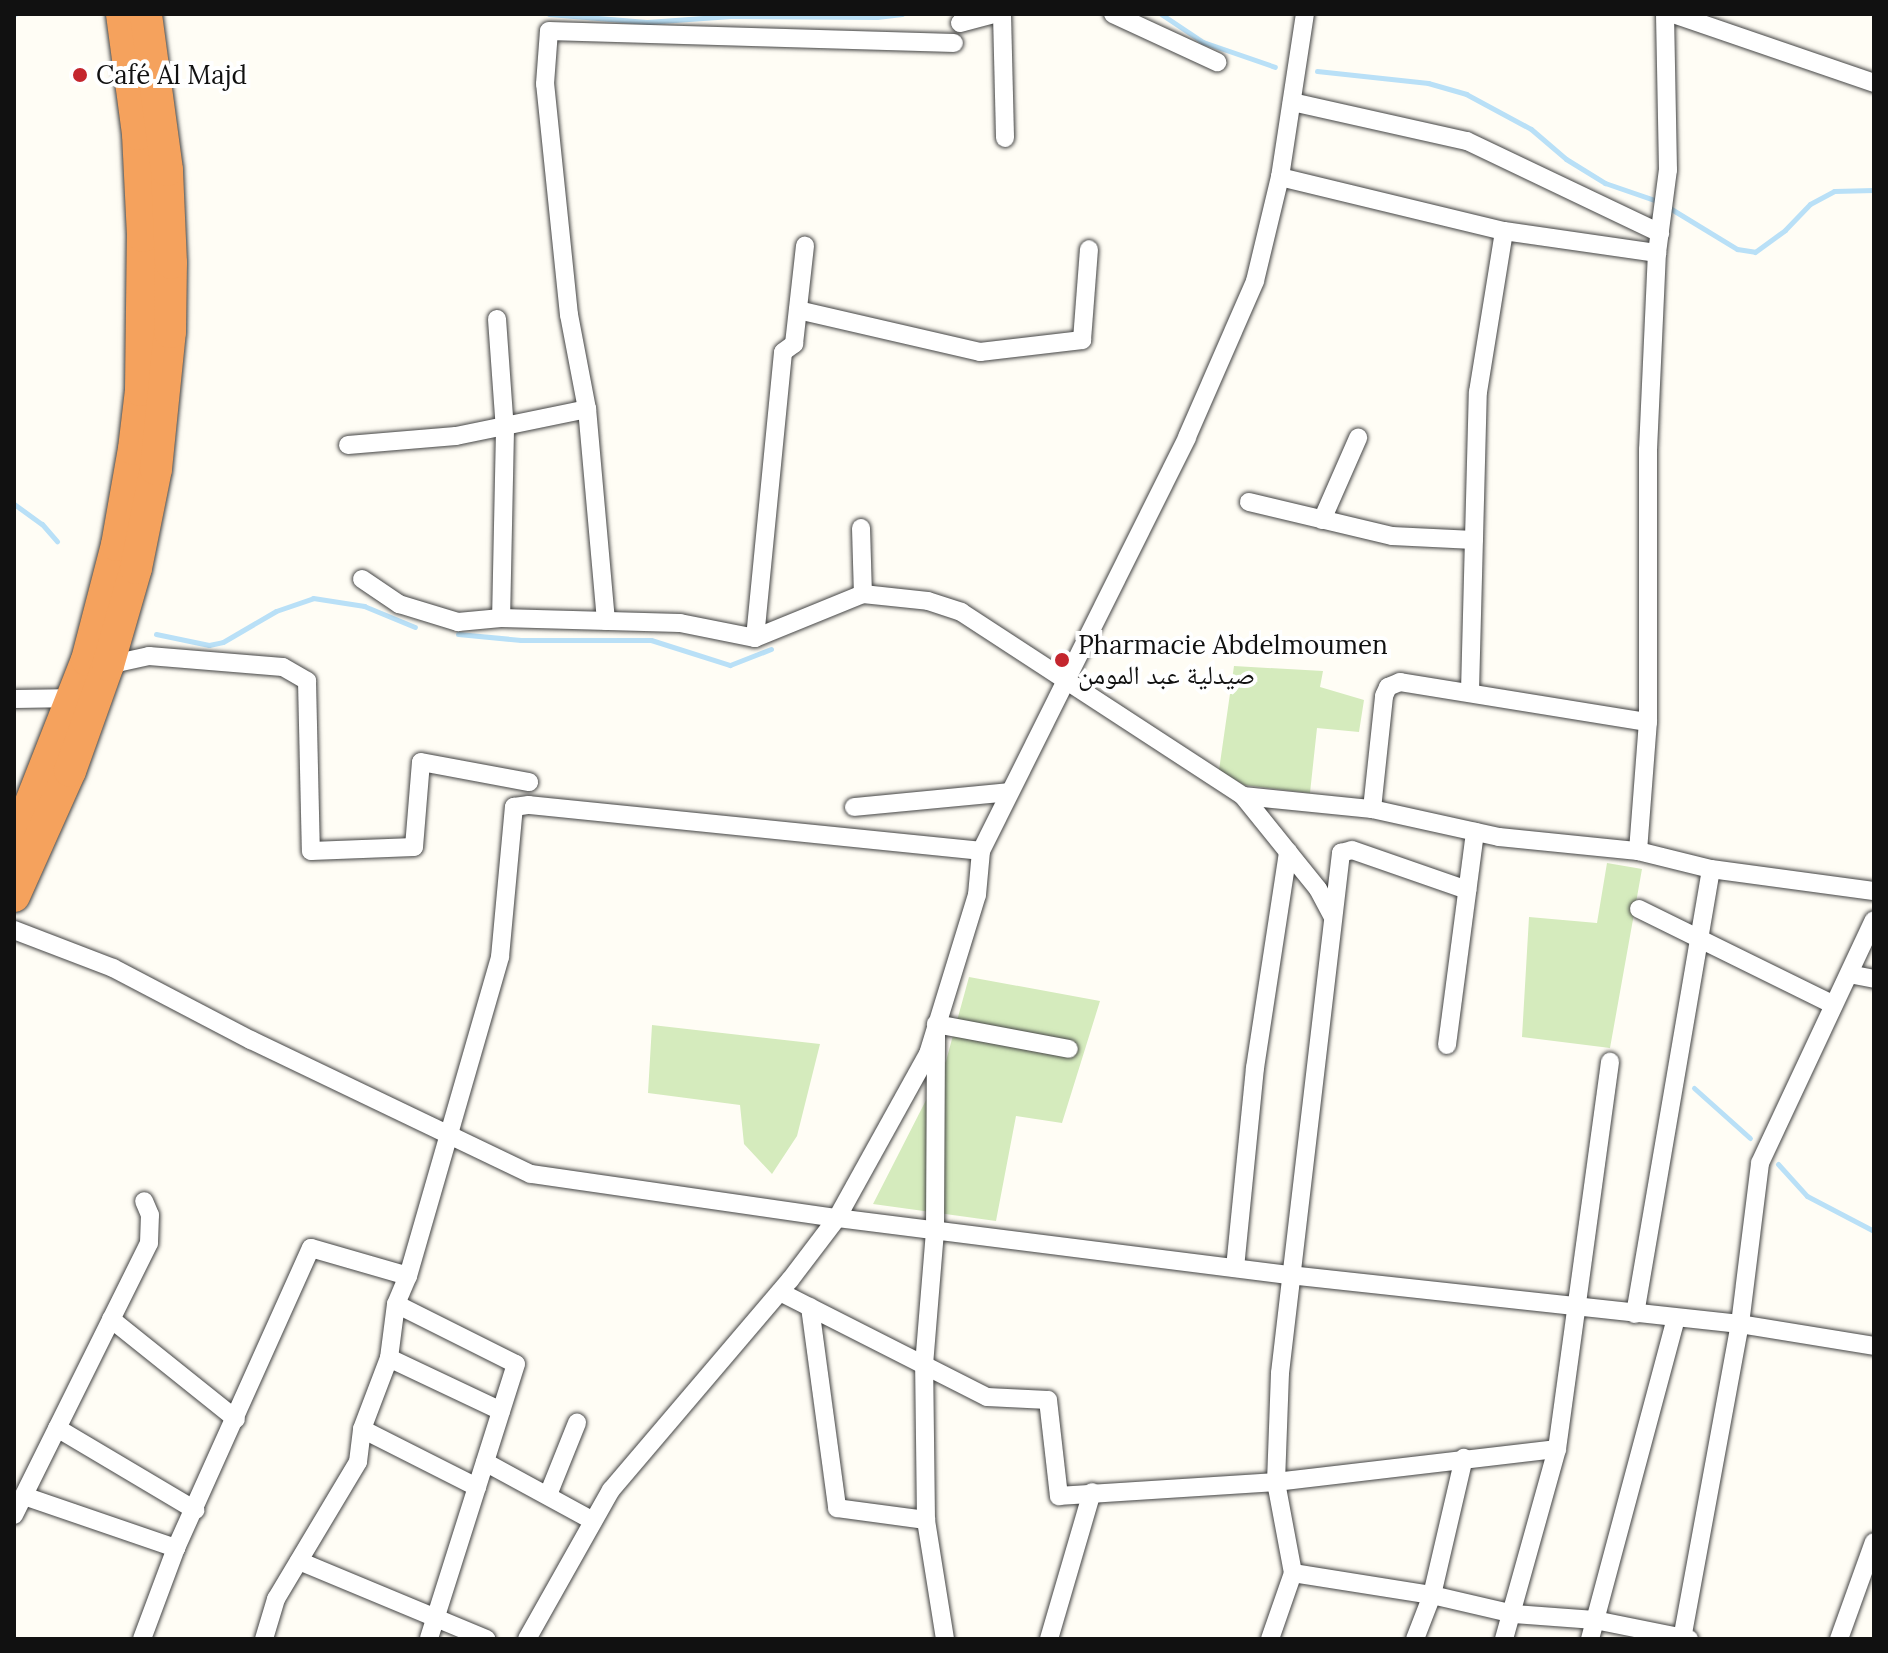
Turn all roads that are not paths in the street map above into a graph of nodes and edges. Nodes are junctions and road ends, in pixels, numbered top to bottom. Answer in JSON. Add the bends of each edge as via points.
{"nodes":[{"id":1,"x":122,"y":14,"type":"edge"},
{"id":2,"x":146,"y":14,"type":"edge"},
{"id":3,"x":993,"y":14,"type":"edge"},
{"id":4,"x":1002,"y":14,"type":"edge"},
{"id":5,"x":1113,"y":14,"type":"edge"},
{"id":6,"x":1305,"y":14,"type":"edge"},
{"id":7,"x":1665,"y":14,"type":"edge"},
{"id":8,"x":1673,"y":14,"type":"edge"},
{"id":9,"x":960,"y":23,"type":"dead end"},
{"id":10,"x":954,"y":43,"type":"dead end"},
{"id":11,"x":1217,"y":62,"type":"dead end"},
{"id":12,"x":1874,"y":83,"type":"edge"},
{"id":13,"x":1292,"y":102,"type":"junction"},
{"id":14,"x":1005,"y":138,"type":"dead end"},
{"id":15,"x":1280,"y":177,"type":"junction"},
{"id":16,"x":1661,"y":228,"type":"junction"},
{"id":17,"x":1504,"y":231,"type":"junction"},
{"id":18,"x":805,"y":246,"type":"dead end"},
{"id":19,"x":1089,"y":249,"type":"dead end"},
{"id":20,"x":1657,"y":253,"type":"junction"},
{"id":21,"x":798,"y":310,"type":"junction"},
{"id":22,"x":497,"y":319,"type":"dead end"},
{"id":23,"x":157,"y":332,"type":"junction"},
{"id":24,"x":587,"y":409,"type":"junction"},
{"id":25,"x":505,"y":426,"type":"junction"},
{"id":26,"x":1358,"y":438,"type":"dead end"},
{"id":27,"x":348,"y":445,"type":"dead end"},
{"id":28,"x":1249,"y":502,"type":"dead end"},
{"id":29,"x":1322,"y":520,"type":"junction"},
{"id":30,"x":861,"y":528,"type":"dead end"},
{"id":31,"x":1474,"y":540,"type":"junction"},
{"id":32,"x":362,"y":579,"type":"dead end"},
{"id":33,"x":863,"y":594,"type":"junction"},
{"id":34,"x":501,"y":618,"type":"junction"},
{"id":35,"x":606,"y":621,"type":"junction"},
{"id":36,"x":755,"y":638,"type":"junction"},
{"id":37,"x":108,"y":665,"type":"junction"},
{"id":38,"x":1063,"y":680,"type":"junction"},
{"id":39,"x":1470,"y":691,"type":"junction"},
{"id":40,"x":86,"y":698,"type":"junction"},
{"id":41,"x":14,"y":699,"type":"edge"},
{"id":42,"x":1648,"y":722,"type":"junction"},
{"id":43,"x":529,"y":782,"type":"dead end"},
{"id":44,"x":1009,"y":792,"type":"junction"},
{"id":45,"x":1243,"y":796,"type":"junction"},
{"id":46,"x":854,"y":807,"type":"dead end"},
{"id":47,"x":1372,"y":809,"type":"junction"},
{"id":48,"x":1475,"y":832,"type":"junction"},
{"id":49,"x":14,"y":845,"type":"edge"},
{"id":50,"x":981,"y":851,"type":"junction"},
{"id":51,"x":1638,"y":851,"type":"junction"},
{"id":52,"x":1288,"y":852,"type":"junction"},
{"id":53,"x":1711,"y":869,"type":"junction"},
{"id":54,"x":1467,"y":890,"type":"junction"},
{"id":55,"x":1874,"y":891,"type":"edge"},
{"id":56,"x":14,"y":896,"type":"edge"},
{"id":57,"x":1639,"y":909,"type":"dead end"},
{"id":58,"x":1332,"y":915,"type":"junction"},
{"id":59,"x":1874,"y":920,"type":"edge"},
{"id":60,"x":14,"y":930,"type":"edge"},
{"id":61,"x":1700,"y":938,"type":"junction"},
{"id":62,"x":1849,"y":974,"type":"junction"},
{"id":63,"x":1874,"y":979,"type":"edge"},
{"id":64,"x":1834,"y":1005,"type":"junction"},
{"id":65,"x":936,"y":1024,"type":"junction"},
{"id":66,"x":1447,"y":1045,"type":"dead end"},
{"id":67,"x":1069,"y":1049,"type":"dead end"},
{"id":68,"x":1610,"y":1062,"type":"dead end"},
{"id":69,"x":450,"y":1134,"type":"junction"},
{"id":70,"x":144,"y":1201,"type":"dead end"},
{"id":71,"x":837,"y":1218,"type":"junction"},
{"id":72,"x":935,"y":1230,"type":"junction"},
{"id":73,"x":1235,"y":1268,"type":"junction"},
{"id":74,"x":1289,"y":1275,"type":"junction"},
{"id":75,"x":408,"y":1276,"type":"junction"},
{"id":76,"x":780,"y":1292,"type":"junction"},
{"id":77,"x":396,"y":1304,"type":"junction"},
{"id":78,"x":1578,"y":1306,"type":"junction"},
{"id":79,"x":810,"y":1307,"type":"junction"},
{"id":80,"x":1635,"y":1314,"type":"junction"},
{"id":81,"x":1676,"y":1318,"type":"junction"},
{"id":82,"x":111,"y":1319,"type":"junction"},
{"id":83,"x":1740,"y":1324,"type":"junction"},
{"id":84,"x":1874,"y":1346,"type":"edge"},
{"id":85,"x":389,"y":1358,"type":"junction"},
{"id":86,"x":924,"y":1365,"type":"junction"},
{"id":87,"x":501,"y":1411,"type":"junction"},
{"id":88,"x":236,"y":1419,"type":"junction"},
{"id":89,"x":577,"y":1423,"type":"dead end"},
{"id":90,"x":57,"y":1428,"type":"junction"},
{"id":91,"x":362,"y":1429,"type":"junction"},
{"id":92,"x":1557,"y":1449,"type":"junction"},
{"id":93,"x":1464,"y":1458,"type":"junction"},
{"id":94,"x":485,"y":1462,"type":"junction"},
{"id":95,"x":1276,"y":1482,"type":"junction"},
{"id":96,"x":477,"y":1487,"type":"junction"},
{"id":97,"x":1092,"y":1492,"type":"junction"},
{"id":98,"x":548,"y":1495,"type":"junction"},
{"id":99,"x":24,"y":1496,"type":"junction"},
{"id":100,"x":195,"y":1510,"type":"junction"},
{"id":101,"x":14,"y":1515,"type":"edge"},
{"id":102,"x":926,"y":1520,"type":"junction"},
{"id":103,"x":593,"y":1521,"type":"junction"},
{"id":104,"x":1874,"y":1542,"type":"edge"},
{"id":105,"x":176,"y":1548,"type":"junction"},
{"id":106,"x":299,"y":1561,"type":"junction"},
{"id":107,"x":1293,"y":1573,"type":"junction"},
{"id":108,"x":1432,"y":1595,"type":"junction"},
{"id":109,"x":1514,"y":1614,"type":"junction"},
{"id":110,"x":436,"y":1619,"type":"junction"},
{"id":111,"x":1595,"y":1620,"type":"junction"},
{"id":112,"x":142,"y":1639,"type":"edge"},
{"id":113,"x":264,"y":1639,"type":"edge"},
{"id":114,"x":429,"y":1639,"type":"edge"},
{"id":115,"x":486,"y":1639,"type":"edge"},
{"id":116,"x":527,"y":1639,"type":"edge"},
{"id":117,"x":945,"y":1639,"type":"edge"},
{"id":118,"x":1049,"y":1639,"type":"edge"},
{"id":119,"x":1270,"y":1639,"type":"edge"},
{"id":120,"x":1415,"y":1639,"type":"edge"},
{"id":121,"x":1504,"y":1639,"type":"edge"},
{"id":122,"x":1590,"y":1639,"type":"edge"},
{"id":123,"x":1685,"y":1639,"type":"edge"},
{"id":124,"x":1839,"y":1639,"type":"edge"}],
"edges":[{"from":1,"to":23,"type":"highway"},
{"from":2,"to":23,"type":"highway","via":[[167,170]]},
{"from":3,"to":9,"type":"street"},
{"from":4,"to":14,"type":"street"},
{"from":5,"to":11,"type":"street"},
{"from":6,"to":13,"type":"street"},
{"from":7,"to":16,"type":"street","via":[[1667,197]]},
{"from":8,"to":12,"type":"street"},
{"from":10,"to":24,"type":"street","via":[[549,31],[546,99],[569,315]]},
{"from":13,"to":15,"type":"street"},
{"from":13,"to":16,"type":"street","via":[[1467,141]]},
{"from":15,"to":17,"type":"street"},
{"from":15,"to":38,"type":"street","via":[[1255,281],[1187,437]]},
{"from":16,"to":20,"type":"street"},
{"from":17,"to":20,"type":"street"},
{"from":17,"to":31,"type":"street","via":[[1478,392]]},
{"from":18,"to":21,"type":"street"},
{"from":19,"to":21,"type":"street","via":[[1082,340],[980,352]]},
{"from":20,"to":42,"type":"street","via":[[1648,450]]},
{"from":21,"to":36,"type":"street","via":[[794,344],[783,352]]},
{"from":22,"to":25,"type":"street"},
{"from":23,"to":37,"type":"highway","via":[[165,406],[136,568]]},
{"from":23,"to":40,"type":"highway","via":[[141,390]]},
{"from":24,"to":25,"type":"street"},
{"from":24,"to":35,"type":"street"},
{"from":25,"to":27,"type":"street","via":[[456,436]]},
{"from":25,"to":34,"type":"street"},
{"from":26,"to":29,"type":"street"},
{"from":28,"to":29,"type":"street"},
{"from":29,"to":31,"type":"street","via":[[1392,536]]},
{"from":30,"to":33,"type":"street"},
{"from":31,"to":39,"type":"street"},
{"from":32,"to":34,"type":"street","via":[[399,604],[458,622]]},
{"from":33,"to":36,"type":"street"},
{"from":33,"to":38,"type":"street","via":[[928,601],[961,612]]},
{"from":34,"to":35,"type":"street"},
{"from":35,"to":36,"type":"street","via":[[680,623]]},
{"from":37,"to":40,"type":"highway"},
{"from":37,"to":43,"type":"street","via":[[149,656],[283,667],[307,681],[311,851],[414,847],[421,762]]},
{"from":38,"to":44,"type":"street"},
{"from":38,"to":45,"type":"street"},
{"from":39,"to":42,"type":"street"},
{"from":39,"to":47,"type":"street","via":[[1400,682],[1388,687]]},
{"from":40,"to":41,"type":"street"},
{"from":40,"to":49,"type":"highway"},
{"from":40,"to":56,"type":"highway","via":[[70,771]]},
{"from":42,"to":51,"type":"street"},
{"from":44,"to":46,"type":"street"},
{"from":44,"to":50,"type":"street"},
{"from":45,"to":47,"type":"street"},
{"from":45,"to":52,"type":"street"},
{"from":47,"to":48,"type":"street"},
{"from":48,"to":51,"type":"street"},
{"from":48,"to":54,"type":"street"},
{"from":50,"to":65,"type":"street","via":[[977,895]]},
{"from":50,"to":69,"type":"street","via":[[514,807],[500,957]]},
{"from":51,"to":53,"type":"street"},
{"from":52,"to":58,"type":"street"},
{"from":52,"to":73,"type":"street","via":[[1255,1068]]},
{"from":53,"to":55,"type":"street"},
{"from":53,"to":61,"type":"street"},
{"from":54,"to":58,"type":"street","via":[[1346,850],[1341,853]]},
{"from":54,"to":66,"type":"street"},
{"from":57,"to":61,"type":"street"},
{"from":58,"to":74,"type":"street"},
{"from":59,"to":62,"type":"street"},
{"from":60,"to":69,"type":"street","via":[[113,968]]},
{"from":61,"to":64,"type":"street"},
{"from":61,"to":80,"type":"street"},
{"from":62,"to":63,"type":"street"},
{"from":62,"to":64,"type":"street"},
{"from":64,"to":83,"type":"street","via":[[1760,1163]]},
{"from":65,"to":67,"type":"street"},
{"from":65,"to":71,"type":"street","via":[[928,1054]]},
{"from":65,"to":72,"type":"street"},
{"from":68,"to":78,"type":"street"},
{"from":69,"to":71,"type":"street","via":[[531,1174]]},
{"from":69,"to":75,"type":"street"},
{"from":70,"to":82,"type":"street","via":[[150,1215],[149,1243]]},
{"from":71,"to":72,"type":"street"},
{"from":71,"to":76,"type":"street"},
{"from":72,"to":73,"type":"street"},
{"from":72,"to":86,"type":"street"},
{"from":73,"to":74,"type":"street"},
{"from":74,"to":78,"type":"street"},
{"from":74,"to":95,"type":"street"},
{"from":75,"to":77,"type":"street"},
{"from":75,"to":88,"type":"street","via":[[311,1248]]},
{"from":76,"to":79,"type":"street"},
{"from":76,"to":103,"type":"street","via":[[611,1490]]},
{"from":77,"to":85,"type":"street"},
{"from":77,"to":87,"type":"street","via":[[516,1364]]},
{"from":78,"to":80,"type":"street"},
{"from":78,"to":92,"type":"street"},
{"from":79,"to":86,"type":"street"},
{"from":79,"to":102,"type":"street","via":[[837,1508]]},
{"from":80,"to":81,"type":"street"},
{"from":81,"to":83,"type":"street"},
{"from":81,"to":111,"type":"street"},
{"from":82,"to":88,"type":"street"},
{"from":82,"to":90,"type":"street"},
{"from":83,"to":84,"type":"street"},
{"from":83,"to":123,"type":"street"},
{"from":85,"to":87,"type":"street"},
{"from":85,"to":91,"type":"street"},
{"from":86,"to":97,"type":"street","via":[[987,1397],[1048,1400],[1059,1496]]},
{"from":86,"to":102,"type":"street"},
{"from":87,"to":94,"type":"street"},
{"from":88,"to":100,"type":"street"},
{"from":89,"to":98,"type":"street"},
{"from":90,"to":99,"type":"street"},
{"from":90,"to":100,"type":"street"},
{"from":91,"to":96,"type":"street"},
{"from":91,"to":106,"type":"street","via":[[358,1462]]},
{"from":92,"to":93,"type":"street"},
{"from":92,"to":109,"type":"street"},
{"from":93,"to":95,"type":"street"},
{"from":93,"to":108,"type":"street"},
{"from":94,"to":96,"type":"street"},
{"from":94,"to":98,"type":"street"},
{"from":95,"to":97,"type":"street"},
{"from":95,"to":107,"type":"street"},
{"from":96,"to":110,"type":"street"},
{"from":97,"to":118,"type":"street"},
{"from":98,"to":103,"type":"street"},
{"from":99,"to":101,"type":"street"},
{"from":99,"to":105,"type":"street"},
{"from":100,"to":105,"type":"street"},
{"from":102,"to":117,"type":"street"},
{"from":103,"to":116,"type":"street"},
{"from":104,"to":124,"type":"street"},
{"from":105,"to":112,"type":"street"},
{"from":106,"to":110,"type":"street"},
{"from":106,"to":113,"type":"street","via":[[276,1599]]},
{"from":107,"to":108,"type":"street"},
{"from":107,"to":119,"type":"street"},
{"from":108,"to":109,"type":"street"},
{"from":108,"to":120,"type":"street"},
{"from":109,"to":111,"type":"street"},
{"from":109,"to":121,"type":"street"},
{"from":110,"to":114,"type":"street"},
{"from":110,"to":115,"type":"street"},
{"from":111,"to":122,"type":"street"},
{"from":111,"to":123,"type":"street"}]}
